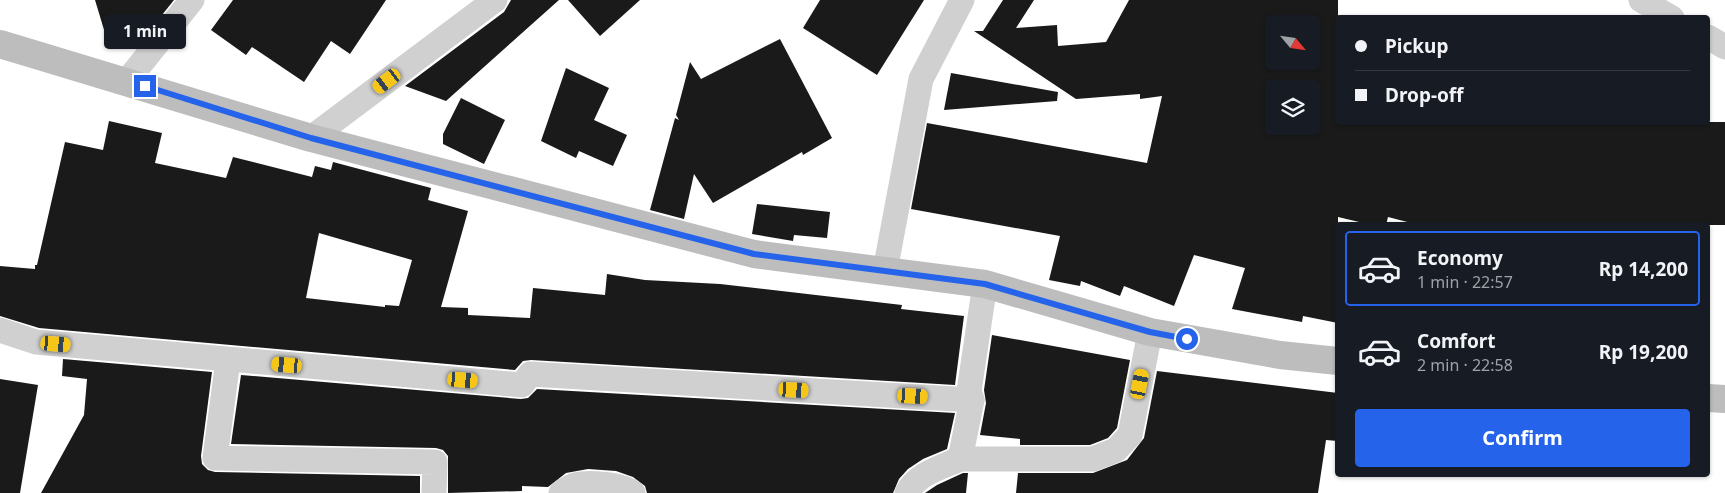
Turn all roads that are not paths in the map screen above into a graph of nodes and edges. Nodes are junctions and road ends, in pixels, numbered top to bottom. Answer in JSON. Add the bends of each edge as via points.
{"nodes":[{"id":1,"x":192,"y":0,"type":"edge"},
{"id":2,"x":495,"y":0,"type":"edge"},
{"id":3,"x":962,"y":0,"type":"edge"},
{"id":4,"x":1641,"y":0,"type":"edge"},
{"id":5,"x":1667,"y":15,"type":"edge"},
{"id":6,"x":1710,"y":38,"type":"edge"},
{"id":7,"x":0,"y":44,"type":"edge"},
{"id":8,"x":1725,"y":47,"type":"edge"},
{"id":9,"x":127,"y":81,"type":"junction"},
{"id":10,"x":311,"y":138,"type":"junction"},
{"id":11,"x":886,"y":271,"type":"junction"},
{"id":12,"x":985,"y":284,"type":"junction"},
{"id":13,"x":0,"y":330,"type":"edge"},
{"id":14,"x":1150,"y":332,"type":"junction"},
{"id":15,"x":228,"y":360,"type":"junction"},
{"id":16,"x":1335,"y":361,"type":"edge"},
{"id":17,"x":1710,"y":398,"type":"edge"},
{"id":18,"x":1725,"y":399,"type":"edge"},
{"id":19,"x":972,"y":400,"type":"junction"},
{"id":20,"x":960,"y":458,"type":"junction"},
{"id":21,"x":434,"y":493,"type":"edge"},
{"id":22,"x":561,"y":493,"type":"edge"},
{"id":23,"x":633,"y":493,"type":"edge"},
{"id":24,"x":907,"y":493,"type":"edge"}],
"edges":[{"from":1,"to":9,"type":"street"},
{"from":2,"to":10,"type":"street"},
{"from":3,"to":11,"type":"street","via":[[921,79]]},
{"from":4,"to":5,"type":"street"},
{"from":6,"to":8,"type":"street"},
{"from":7,"to":9,"type":"street"},
{"from":9,"to":10,"type":"street"},
{"from":10,"to":11,"type":"street","via":[[754,254]]},
{"from":11,"to":12,"type":"street"},
{"from":12,"to":14,"type":"street"},
{"from":12,"to":19,"type":"street","via":[[969,391]]},
{"from":13,"to":15,"type":"street","via":[[36,342]]},
{"from":14,"to":16,"type":"street","via":[[1280,355]]},
{"from":14,"to":20,"type":"street","via":[[1130,435],[1116,450],[1093,459]]},
{"from":15,"to":19,"type":"street","via":[[522,385],[530,374]]},
{"from":15,"to":21,"type":"street","via":[[215,458],[435,462]]},
{"from":17,"to":18,"type":"street"},
{"from":19,"to":20,"type":"street"},
{"from":20,"to":24,"type":"street","via":[[911,484]]},
{"from":22,"to":23,"type":"street","via":[[574,485],[588,485],[622,487]]}]}
